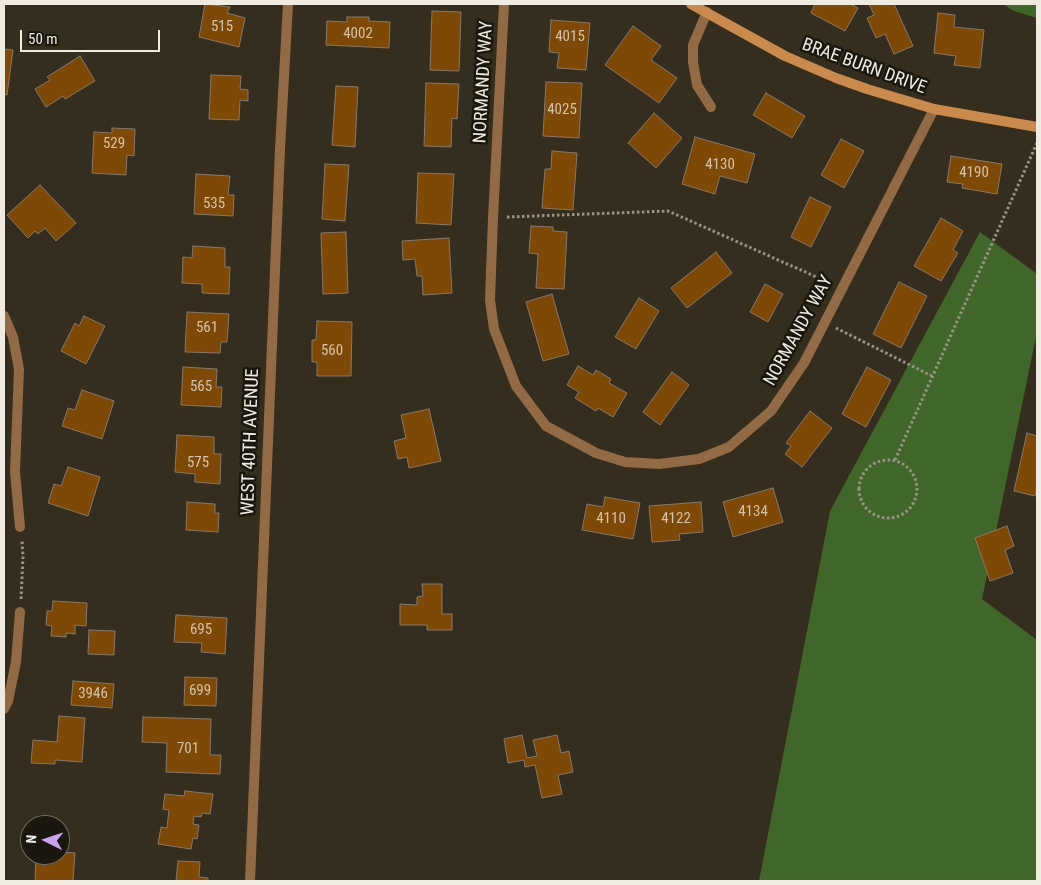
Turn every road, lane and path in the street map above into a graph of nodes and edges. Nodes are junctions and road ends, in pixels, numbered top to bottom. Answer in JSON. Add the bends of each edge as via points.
{"nodes":[{"id":1,"x":288,"y":4,"type":"edge"},
{"id":2,"x":504,"y":4,"type":"edge"},
{"id":3,"x":691,"y":4,"type":"edge"},
{"id":4,"x":707,"y":12,"type":"junction"},
{"id":5,"x":711,"y":107,"type":"dead end"},
{"id":6,"x":934,"y":109,"type":"junction"},
{"id":7,"x":1037,"y":127,"type":"edge"},
{"id":8,"x":1037,"y":143,"type":"edge"},
{"id":9,"x":493,"y":218,"type":"junction"},
{"id":10,"x":842,"y":288,"type":"junction"},
{"id":11,"x":4,"y":316,"type":"edge"},
{"id":12,"x":825,"y":323,"type":"junction"},
{"id":13,"x":932,"y":376,"type":"junction"},
{"id":14,"x":895,"y":460,"type":"junction"},
{"id":15,"x":20,"y":527,"type":"joint"},
{"id":16,"x":20,"y":612,"type":"joint"},
{"id":17,"x":4,"y":709,"type":"edge"},
{"id":18,"x":250,"y":881,"type":"edge"}],
"edges":[{"from":1,"to":18,"type":"street","name":"WEST 40TH AVENUE"},
{"from":2,"to":9,"type":"street","name":"NORMANDY WAY"},
{"from":3,"to":4,"type":"street","name":"BRAE BURN DRIVE"},
{"from":4,"to":5,"type":"street","via":[[693,45],[692,62],[696,85]]},
{"from":4,"to":6,"type":"street","name":"BRAE BURN DRIVE","via":[[785,56],[836,78]]},
{"from":6,"to":7,"type":"street","name":"BRAE BURN DRIVE"},
{"from":6,"to":10,"type":"street","name":"NORMANDY WAY"},
{"from":8,"to":13,"type":"path"},
{"from":9,"to":10,"type":"path","via":[[668,210]]},
{"from":9,"to":12,"type":"street","name":"NORMANDY WAY","via":[[490,300],[494,329],[516,386],[546,426],[596,452],[625,462],[660,464],[699,459],[729,447],[771,410],[804,363]]},
{"from":10,"to":12,"type":"street","name":"NORMANDY WAY"},
{"from":11,"to":15,"type":"street","via":[[13,337],[19,369],[15,472]]},
{"from":12,"to":13,"type":"path"},
{"from":13,"to":14,"type":"path"},
{"from":14,"to":14,"type":"path","via":[[876,463],[862,477],[860,486],[860,496],[871,512],[889,518],[906,512],[916,496],[917,487],[910,470]]},
{"from":15,"to":16,"type":"path","via":[[23,557]]},
{"from":16,"to":17,"type":"street","via":[[16,662]]}]}
